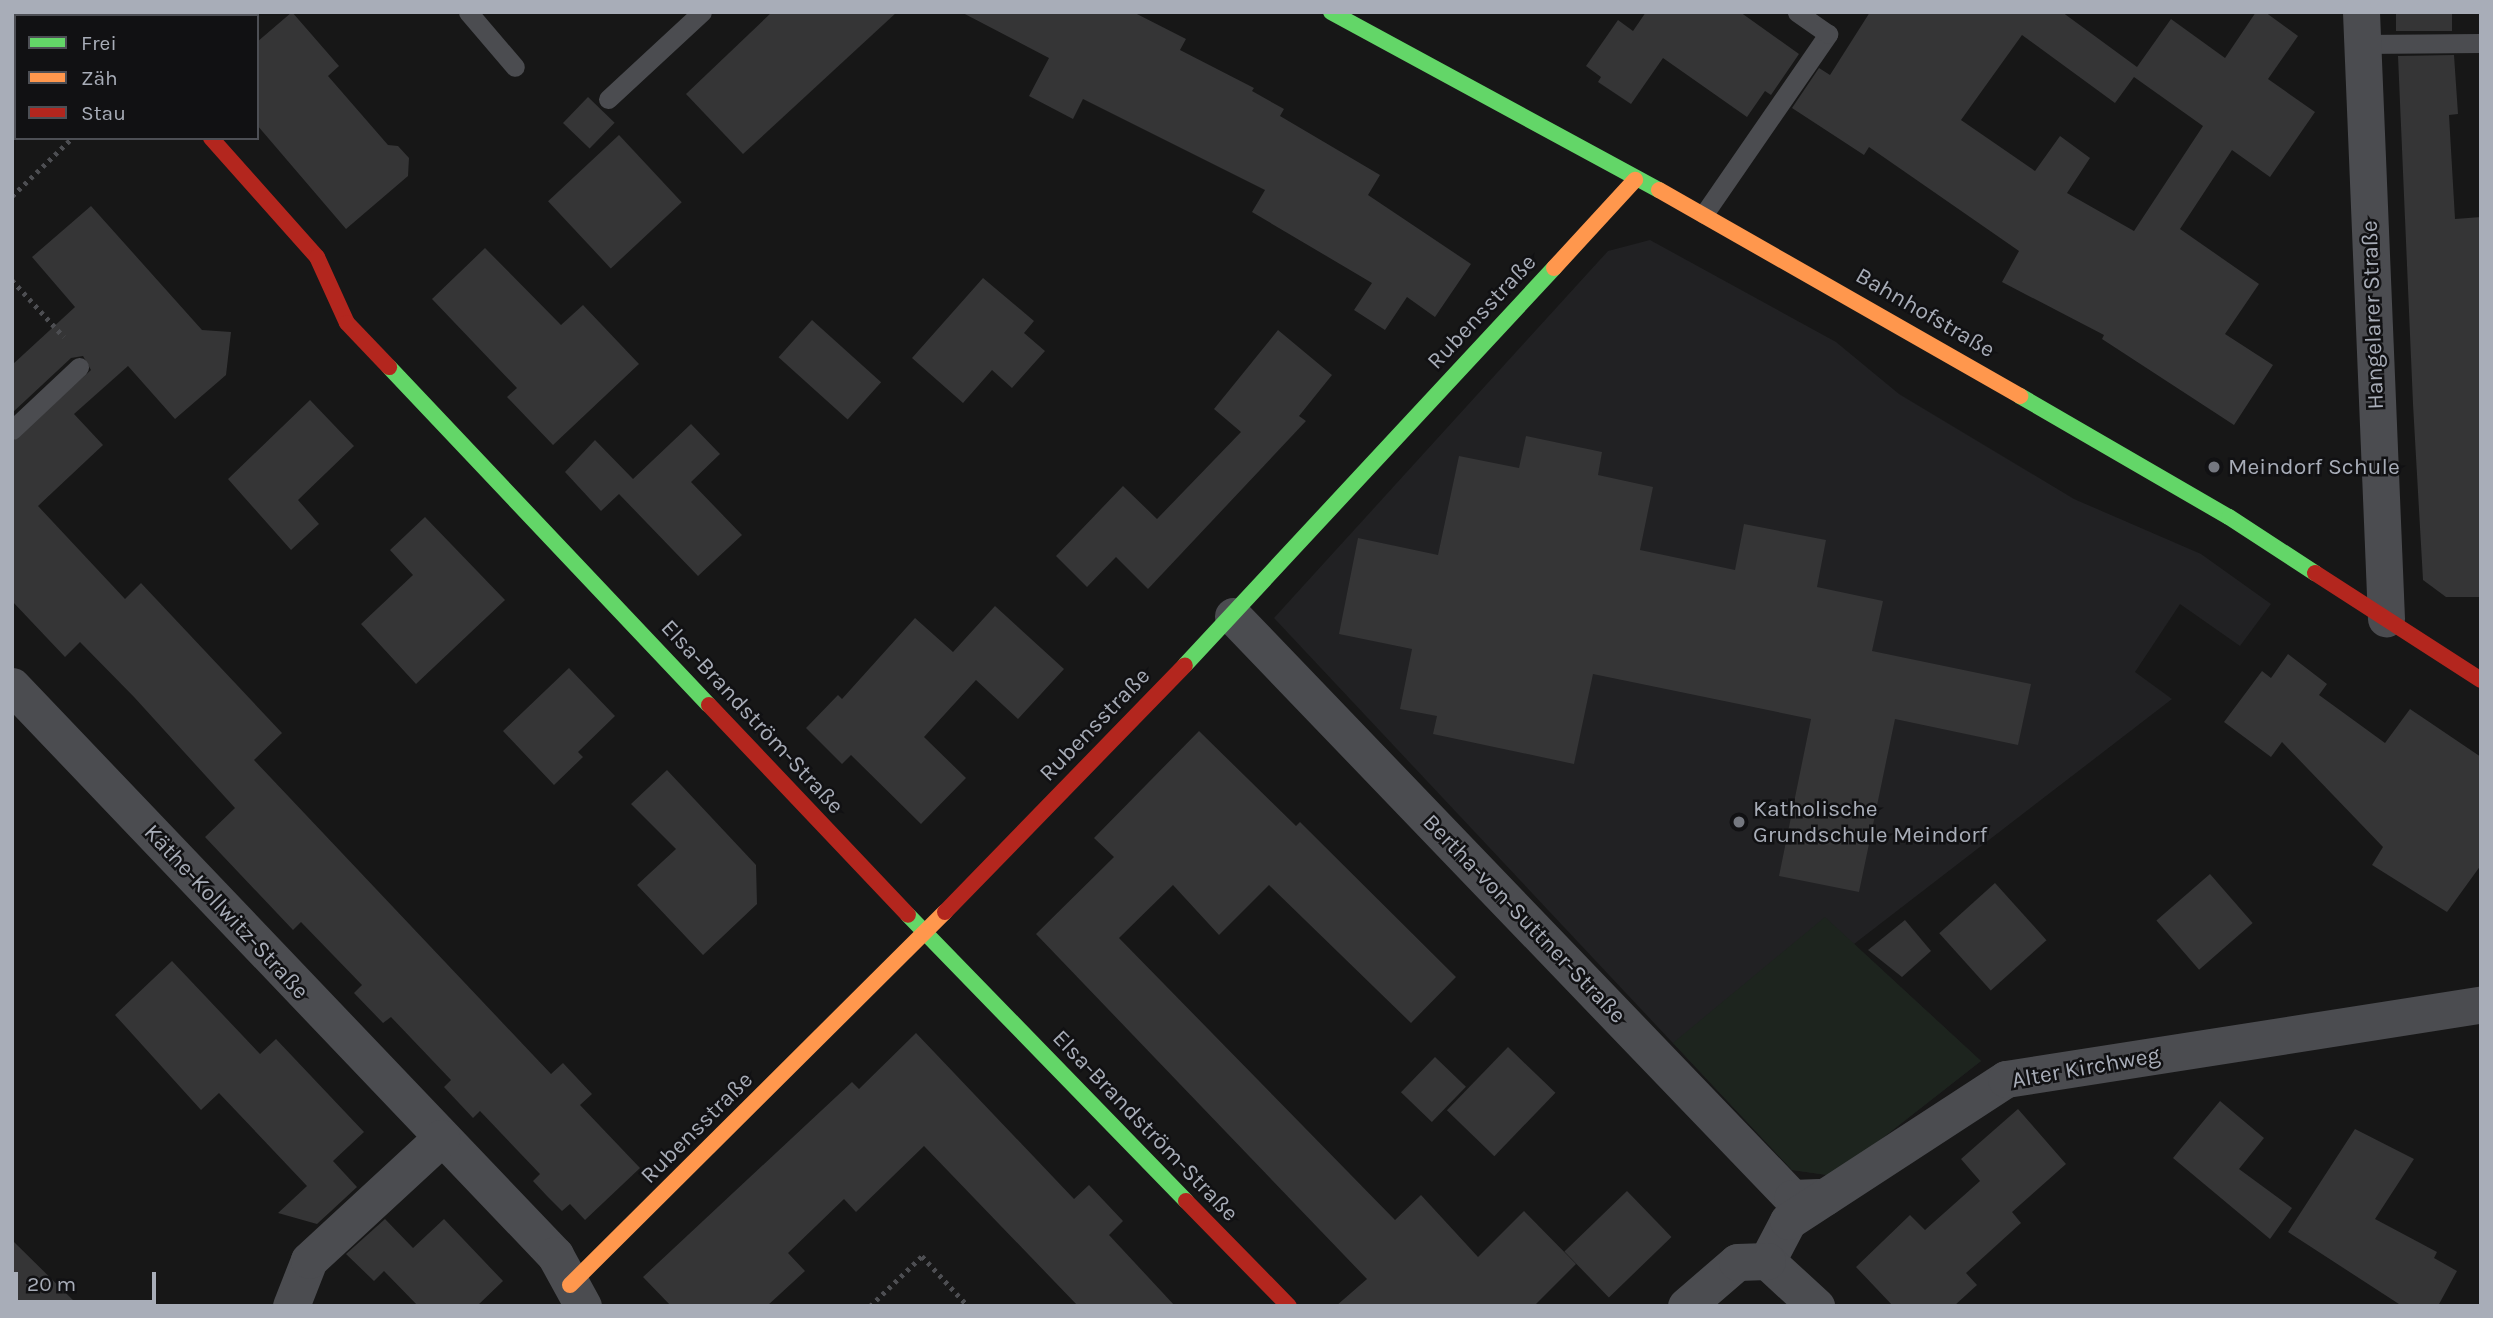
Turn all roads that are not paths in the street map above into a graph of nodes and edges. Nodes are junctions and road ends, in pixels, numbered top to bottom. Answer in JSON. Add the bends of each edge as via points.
{"nodes":[{"id":1,"x":468,"y":12,"type":"edge"},
{"id":2,"x":702,"y":12,"type":"edge"},
{"id":3,"x":1331,"y":12,"type":"edge"},
{"id":4,"x":1797,"y":12,"type":"edge"},
{"id":5,"x":2361,"y":28,"type":"edge"},
{"id":6,"x":2481,"y":43,"type":"edge"},
{"id":7,"x":515,"y":67,"type":"dead end"},
{"id":8,"x":608,"y":99,"type":"dead end"},
{"id":9,"x":213,"y":140,"type":"edge"},
{"id":10,"x":1635,"y":180,"type":"junction"},
{"id":11,"x":1704,"y":214,"type":"junction"},
{"id":12,"x":79,"y":367,"type":"road end"},
{"id":13,"x":12,"y":430,"type":"edge"},
{"id":14,"x":1233,"y":616,"type":"junction"},
{"id":15,"x":2386,"y":618,"type":"junction"},
{"id":16,"x":2481,"y":680,"type":"edge"},
{"id":17,"x":12,"y":686,"type":"edge"},
{"id":18,"x":925,"y":933,"type":"junction"},
{"id":19,"x":2481,"y":1005,"type":"edge"},
{"id":20,"x":441,"y":1139,"type":"junction"},
{"id":21,"x":1825,"y":1197,"type":"junction"},
{"id":22,"x":1767,"y":1261,"type":"junction"},
{"id":23,"x":577,"y":1296,"type":"edge"},
{"id":24,"x":291,"y":1306,"type":"edge"},
{"id":25,"x":1289,"y":1306,"type":"edge"},
{"id":26,"x":1686,"y":1306,"type":"edge"},
{"id":27,"x":1816,"y":1306,"type":"edge"}],
"edges":[{"from":1,"to":7,"type":"lane"},
{"from":2,"to":8,"type":"lane"},
{"from":3,"to":10,"type":"street","name":"Bahnhofstraße"},
{"from":4,"to":11,"type":"lane","via":[[1828,34]]},
{"from":5,"to":6,"type":"lane"},
{"from":5,"to":15,"type":"street","name":"Hangelarer Straße"},
{"from":9,"to":18,"type":"street","name":"Elsa-Brandström-Straße","via":[[317,257],[347,323]]},
{"from":10,"to":11,"type":"street","name":"Bahnhofstraße"},
{"from":10,"to":14,"type":"street","name":"Rubensstraße"},
{"from":11,"to":15,"type":"street","name":"Bahnhofstraße","via":[[2229,517]]},
{"from":12,"to":13,"type":"lane"},
{"from":14,"to":18,"type":"street","name":"Rubensstraße"},
{"from":14,"to":21,"type":"street","name":"Bertha-von-Suttner-Straße","via":[[1792,1198]]},
{"from":15,"to":16,"type":"street","name":"Bahnhofstraße"},
{"from":17,"to":20,"type":"street","name":"Käthe-Kollwitz-Straße"},
{"from":18,"to":23,"type":"street","name":"Rubensstraße"},
{"from":18,"to":25,"type":"street","name":"Elsa-Brandström-Straße"},
{"from":19,"to":21,"type":"street","name":"Alter Kirchweg","via":[[2006,1079]]},
{"from":20,"to":23,"type":"street","name":"Käthe-Kollwitz-Straße","via":[[555,1255]]},
{"from":20,"to":24,"type":"street","via":[[309,1260]]},
{"from":21,"to":22,"type":"street","name":"Alter Kirchweg","via":[[1788,1221]]},
{"from":22,"to":26,"type":"street","via":[[1737,1262]]},
{"from":22,"to":27,"type":"street"}]}
